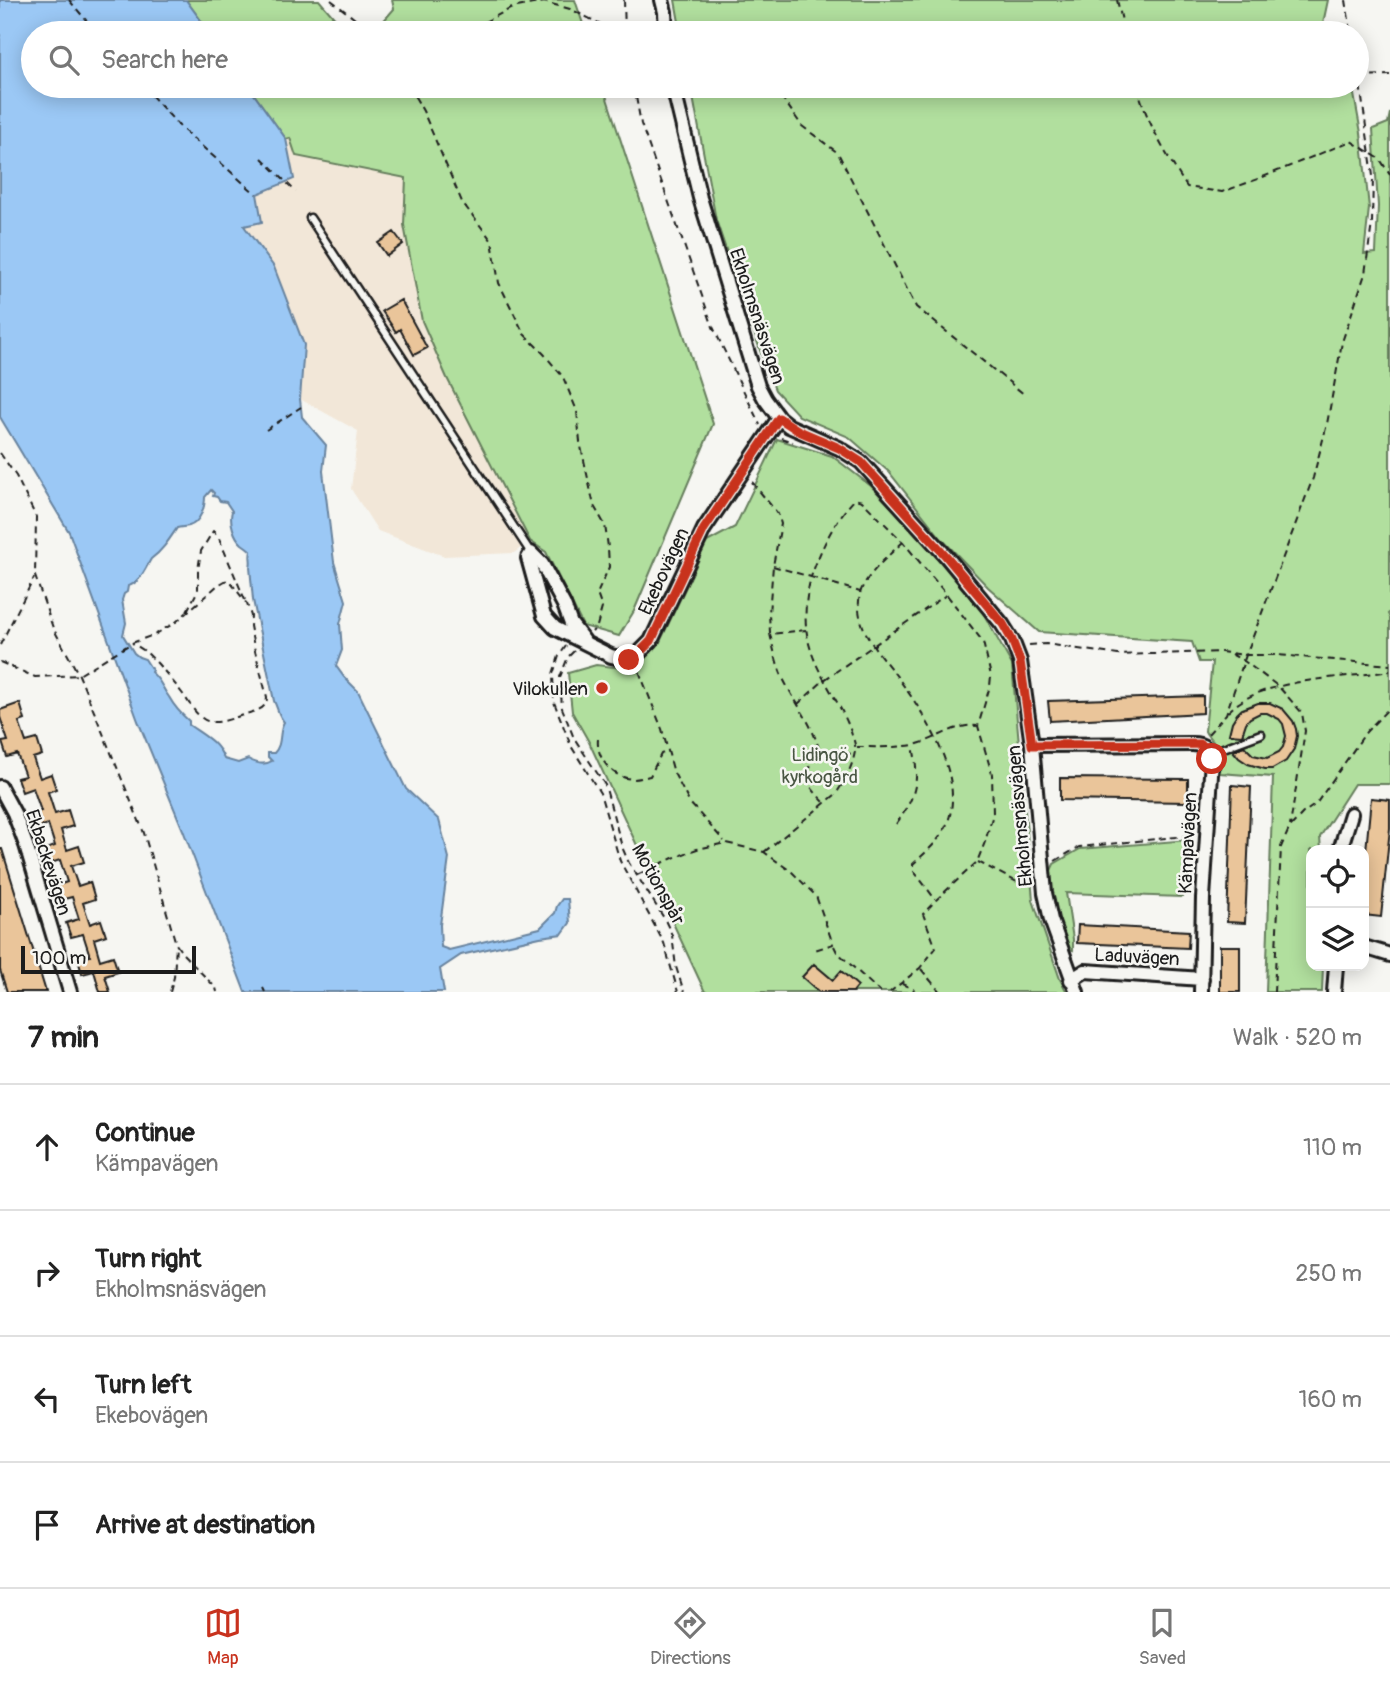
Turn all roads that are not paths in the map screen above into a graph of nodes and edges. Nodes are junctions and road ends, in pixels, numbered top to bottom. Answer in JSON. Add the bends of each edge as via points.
{"nodes":[{"id":1,"x":662,"y":0,"type":"edge"},
{"id":2,"x":665,"y":21,"type":"edge"},
{"id":3,"x":676,"y":98,"type":"edge"},
{"id":4,"x":310,"y":218,"type":"dead end"},
{"id":5,"x":779,"y":418,"type":"junction"},
{"id":6,"x":531,"y":553,"type":"junction"},
{"id":7,"x":580,"y":640,"type":"junction"},
{"id":8,"x":1261,"y":734,"type":"dead end"},
{"id":9,"x":1032,"y":745,"type":"junction"},
{"id":10,"x":1205,"y":749,"type":"junction"},
{"id":11,"x":0,"y":787,"type":"edge"},
{"id":12,"x":1351,"y":814,"type":"dead end"},
{"id":13,"x":1342,"y":845,"type":"edge"},
{"id":14,"x":1369,"y":949,"type":"edge"},
{"id":15,"x":1390,"y":955,"type":"edge"},
{"id":16,"x":1336,"y":971,"type":"edge"},
{"id":17,"x":1074,"y":986,"type":"edge"},
{"id":18,"x":1201,"y":986,"type":"edge"},
{"id":19,"x":70,"y":992,"type":"edge"},
{"id":20,"x":1334,"y":992,"type":"edge"}],
"edges":[{"from":1,"to":2,"type":"street"},
{"from":3,"to":5,"type":"street","name":"Ekholmsnäsvägen","via":[[700,198],[758,386]]},
{"from":4,"to":6,"type":"lane"},
{"from":5,"to":7,"type":"street","name":"Ekebovägen","via":[[772,437],[704,529],[651,641],[629,660]]},
{"from":5,"to":9,"type":"street","name":"Ekholmsnäsvägen","via":[[861,462],[1003,624],[1020,661]]},
{"from":6,"to":7,"type":"street","via":[[542,564]]},
{"from":6,"to":7,"type":"street","via":[[527,558],[544,616],[555,628]]},
{"from":8,"to":10,"type":"lane"},
{"from":9,"to":10,"type":"street"},
{"from":9,"to":17,"type":"street","name":"Ekholmsnäsvägen","via":[[1044,882],[1051,920]]},
{"from":10,"to":18,"type":"street","name":"Kämpavägen","via":[[1212,759]]},
{"from":11,"to":19,"type":"street","name":"Ekbackevägen","via":[[26,845]]},
{"from":12,"to":13,"type":"street"},
{"from":14,"to":15,"type":"street"},
{"from":16,"to":20,"type":"street"},
{"from":17,"to":18,"type":"street","name":"Laduvägen","via":[[1085,971]]}]}
